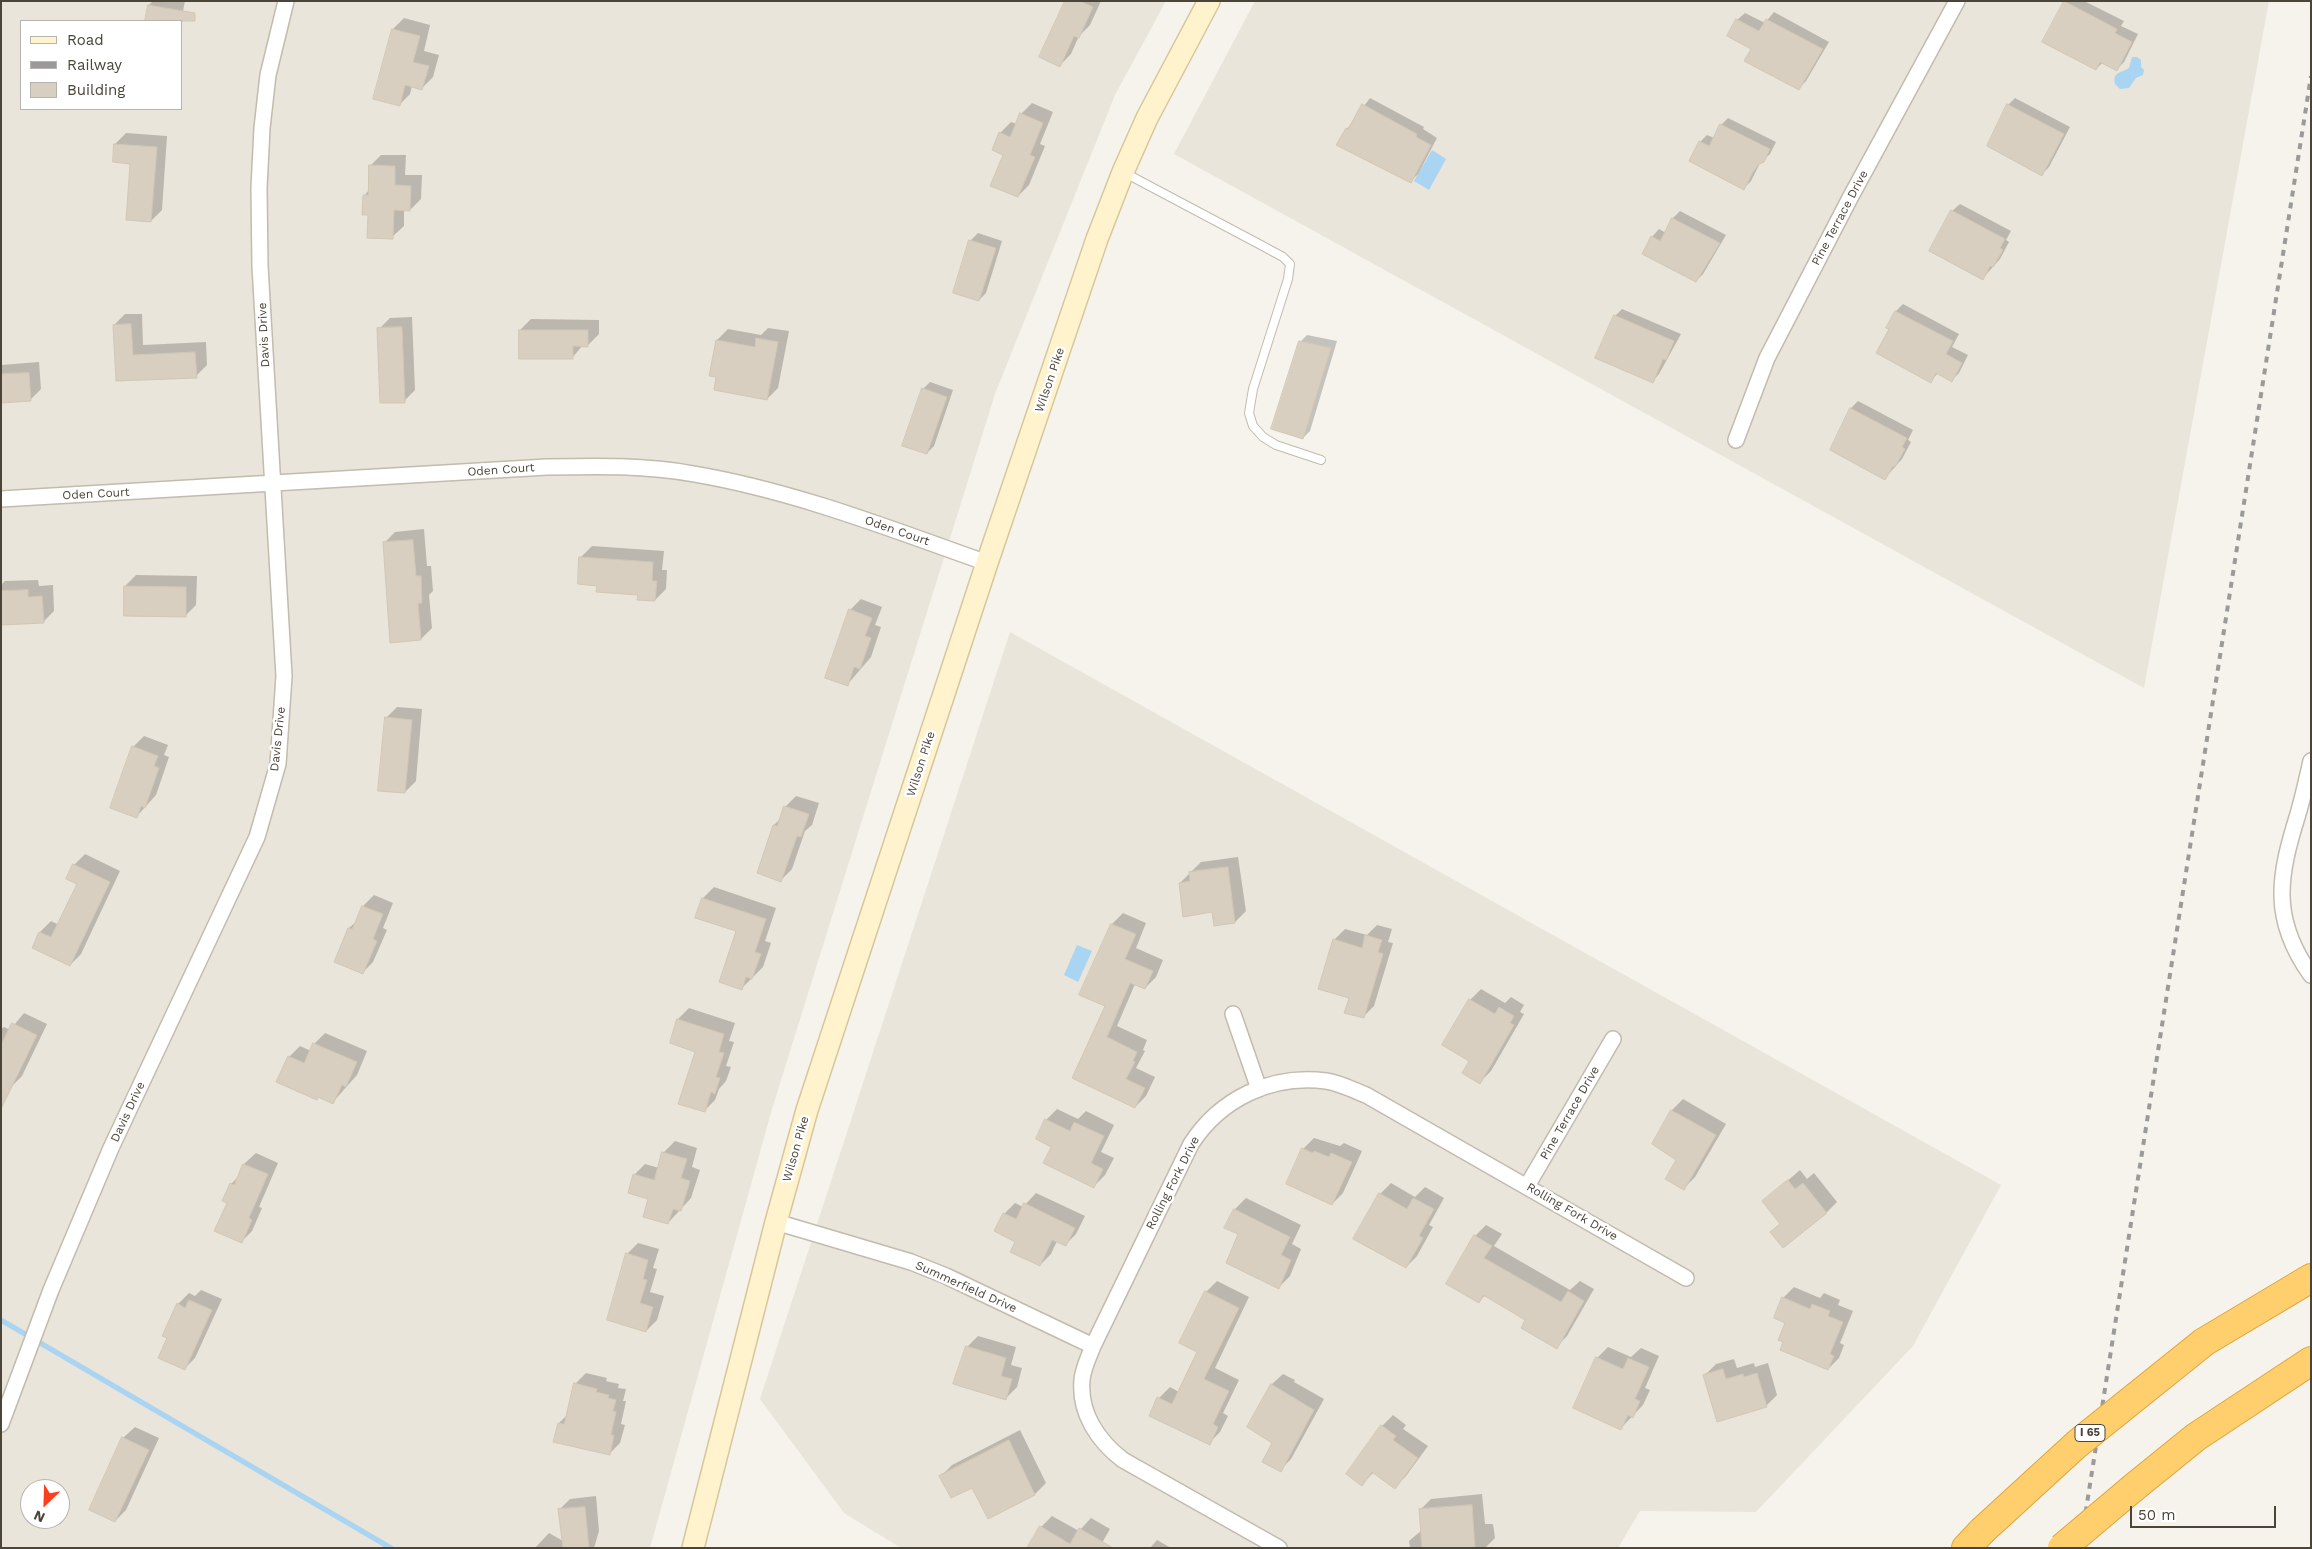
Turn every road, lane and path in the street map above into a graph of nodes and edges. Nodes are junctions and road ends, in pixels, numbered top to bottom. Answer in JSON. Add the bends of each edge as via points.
{"nodes":[{"id":1,"x":286,"y":1,"type":"edge"},
{"id":2,"x":1209,"y":1,"type":"edge"},
{"id":3,"x":1957,"y":1,"type":"edge"},
{"id":4,"x":1123,"y":172,"type":"junction"},
{"id":5,"x":1736,"y":440,"type":"dead end"},
{"id":6,"x":1321,"y":460,"type":"dead end"},
{"id":7,"x":273,"y":484,"type":"junction"},
{"id":8,"x":1,"y":499,"type":"edge"},
{"id":9,"x":987,"y":563,"type":"junction"},
{"id":10,"x":2311,"y":761,"type":"edge"},
{"id":11,"x":2311,"y":975,"type":"edge"},
{"id":12,"x":1233,"y":1014,"type":"dead end"},
{"id":13,"x":1612,"y":1039,"type":"dead end"},
{"id":14,"x":1259,"y":1089,"type":"junction"},
{"id":15,"x":1527,"y":1186,"type":"junction"},
{"id":16,"x":776,"y":1222,"type":"junction"},
{"id":17,"x":1686,"y":1278,"type":"dead end"},
{"id":18,"x":2311,"y":1278,"type":"edge"},
{"id":19,"x":1093,"y":1346,"type":"junction"},
{"id":20,"x":2311,"y":1361,"type":"edge"},
{"id":21,"x":1,"y":1424,"type":"edge"},
{"id":22,"x":1974,"y":1539,"type":"edge"},
{"id":23,"x":693,"y":1548,"type":"edge"},
{"id":24,"x":1279,"y":1548,"type":"edge"},
{"id":25,"x":2062,"y":1548,"type":"edge"}],
"edges":[{"from":1,"to":7,"type":"street","name":"Davis Drive","via":[[268,76],[259,188],[260,266]]},
{"from":2,"to":4,"type":"main road","name":"Wilson Pike","via":[[1147,118]]},
{"from":3,"to":5,"type":"street","name":"Pine Terrace Drive","via":[[1767,358]]},
{"from":4,"to":6,"type":"lane","via":[[1283,257],[1290,264],[1249,414],[1253,426],[1263,437],[1276,445]]},
{"from":4,"to":9,"type":"main road","name":"Wilson Pike","via":[[1097,239]]},
{"from":7,"to":8,"type":"street","name":"Oden Court"},
{"from":7,"to":9,"type":"street","name":"Oden Court","via":[[547,466],[610,466],[693,473],[762,489],[852,516]]},
{"from":7,"to":21,"type":"street","name":"Davis Drive","via":[[284,676],[277,767],[257,837],[111,1148],[51,1290]]},
{"from":9,"to":16,"type":"main road","name":"Wilson Pike","via":[[807,1110]]},
{"from":10,"to":11,"type":"street","via":[[2282,881],[2286,925]]},
{"from":12,"to":14,"type":"street"},
{"from":13,"to":15,"type":"street","name":"Pine Terrace Drive"},
{"from":14,"to":15,"type":"street","name":"Rolling Fork Drive","via":[[1308,1080],[1345,1086]]},
{"from":14,"to":19,"type":"street","name":"Rolling Fork Drive","via":[[1234,1099],[1207,1122],[1190,1144]]},
{"from":15,"to":17,"type":"street","name":"Rolling Fork Drive"},
{"from":16,"to":19,"type":"street","name":"Summerfield Drive","via":[[886,1254],[946,1276]]},
{"from":16,"to":23,"type":"main road","name":"Wilson Pike"},
{"from":18,"to":22,"type":"highway","number":"I 65","bridge":true,"via":[[2204,1342],[2077,1444]]},
{"from":19,"to":24,"type":"street","name":"Rolling Fork Drive","via":[[1083,1372],[1082,1392],[1091,1424],[1110,1450]]},
{"from":20,"to":25,"type":"highway","bridge":true,"via":[[2196,1437]]}]}
